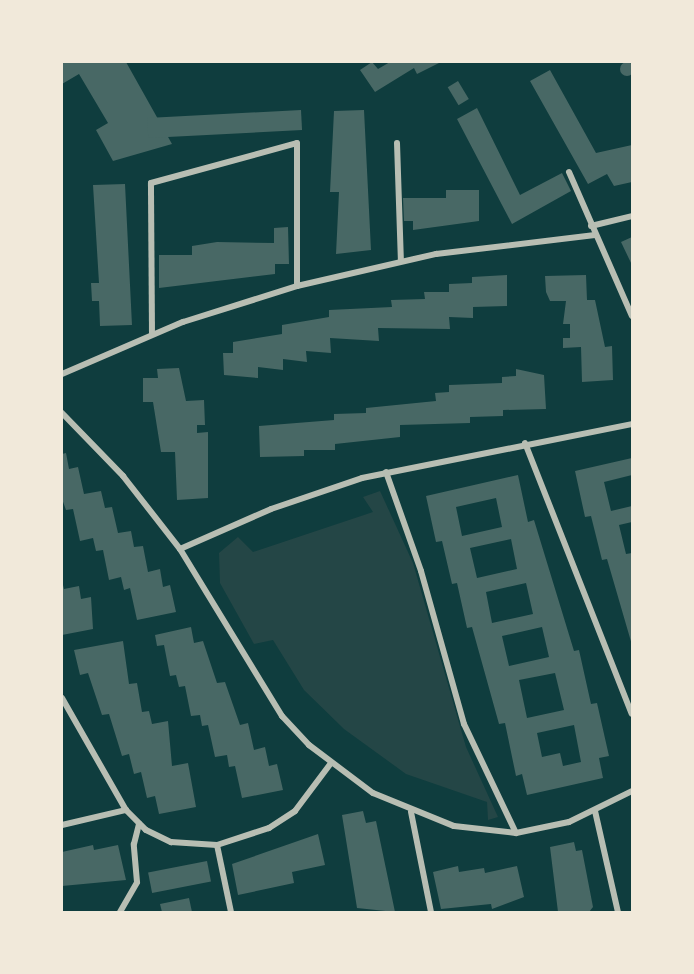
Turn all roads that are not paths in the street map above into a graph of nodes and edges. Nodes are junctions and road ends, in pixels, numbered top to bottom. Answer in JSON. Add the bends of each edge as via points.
{"nodes":[{"id":1,"x":397,"y":143,"type":"dead end"},
{"id":2,"x":569,"y":172,"type":"dead end"},
{"id":3,"x":633,"y":216,"type":"edge"},
{"id":4,"x":591,"y":226,"type":"junction"},
{"id":5,"x":595,"y":235,"type":"junction"},
{"id":6,"x":400,"y":261,"type":"junction"},
{"id":7,"x":297,"y":286,"type":"junction"},
{"id":8,"x":633,"y":316,"type":"edge"},
{"id":9,"x":152,"y":334,"type":"junction"},
{"id":10,"x":62,"y":374,"type":"edge"},
{"id":11,"x":62,"y":413,"type":"edge"},
{"id":12,"x":633,"y":424,"type":"edge"},
{"id":13,"x":525,"y":443,"type":"junction"},
{"id":14,"x":386,"y":471,"type":"junction"},
{"id":15,"x":180,"y":549,"type":"junction"},
{"id":16,"x":62,"y":698,"type":"edge"},
{"id":17,"x":633,"y":714,"type":"edge"},
{"id":18,"x":331,"y":763,"type":"junction"},
{"id":19,"x":633,"y":791,"type":"edge"},
{"id":20,"x":126,"y":810,"type":"junction"},
{"id":21,"x":595,"y":811,"type":"junction"},
{"id":22,"x":411,"y":812,"type":"junction"},
{"id":23,"x":139,"y":824,"type":"junction"},
{"id":24,"x":62,"y":825,"type":"edge"},
{"id":25,"x":516,"y":833,"type":"junction"},
{"id":26,"x":217,"y":845,"type":"junction"},
{"id":27,"x":120,"y":912,"type":"edge"},
{"id":28,"x":231,"y":912,"type":"edge"},
{"id":29,"x":431,"y":912,"type":"edge"},
{"id":30,"x":618,"y":912,"type":"edge"}],
"edges":[{"from":1,"to":6,"type":"street"},
{"from":2,"to":4,"type":"street"},
{"from":3,"to":4,"type":"street"},
{"from":4,"to":5,"type":"street"},
{"from":5,"to":6,"type":"street"},
{"from":5,"to":8,"type":"street"},
{"from":6,"to":7,"type":"street"},
{"from":7,"to":9,"type":"street"},
{"from":7,"to":9,"type":"street","via":[[297,143],[151,183]]},
{"from":9,"to":10,"type":"street"},
{"from":11,"to":15,"type":"street","via":[[123,476]]},
{"from":12,"to":13,"type":"street"},
{"from":13,"to":14,"type":"street"},
{"from":13,"to":17,"type":"street"},
{"from":14,"to":15,"type":"street","via":[[302,497]]},
{"from":14,"to":25,"type":"street","via":[[421,571],[464,724]]},
{"from":15,"to":18,"type":"street","via":[[269,699]]},
{"from":16,"to":20,"type":"street"},
{"from":18,"to":22,"type":"street"},
{"from":18,"to":26,"type":"street","via":[[295,811],[251,836]]},
{"from":19,"to":21,"type":"street"},
{"from":20,"to":23,"type":"street"},
{"from":20,"to":24,"type":"street"},
{"from":21,"to":25,"type":"street"},
{"from":21,"to":30,"type":"street"},
{"from":22,"to":25,"type":"street","via":[[473,831]]},
{"from":22,"to":29,"type":"street"},
{"from":23,"to":26,"type":"street","via":[[171,842]]},
{"from":23,"to":27,"type":"street","via":[[134,844],[137,882]]},
{"from":26,"to":28,"type":"street"}]}
